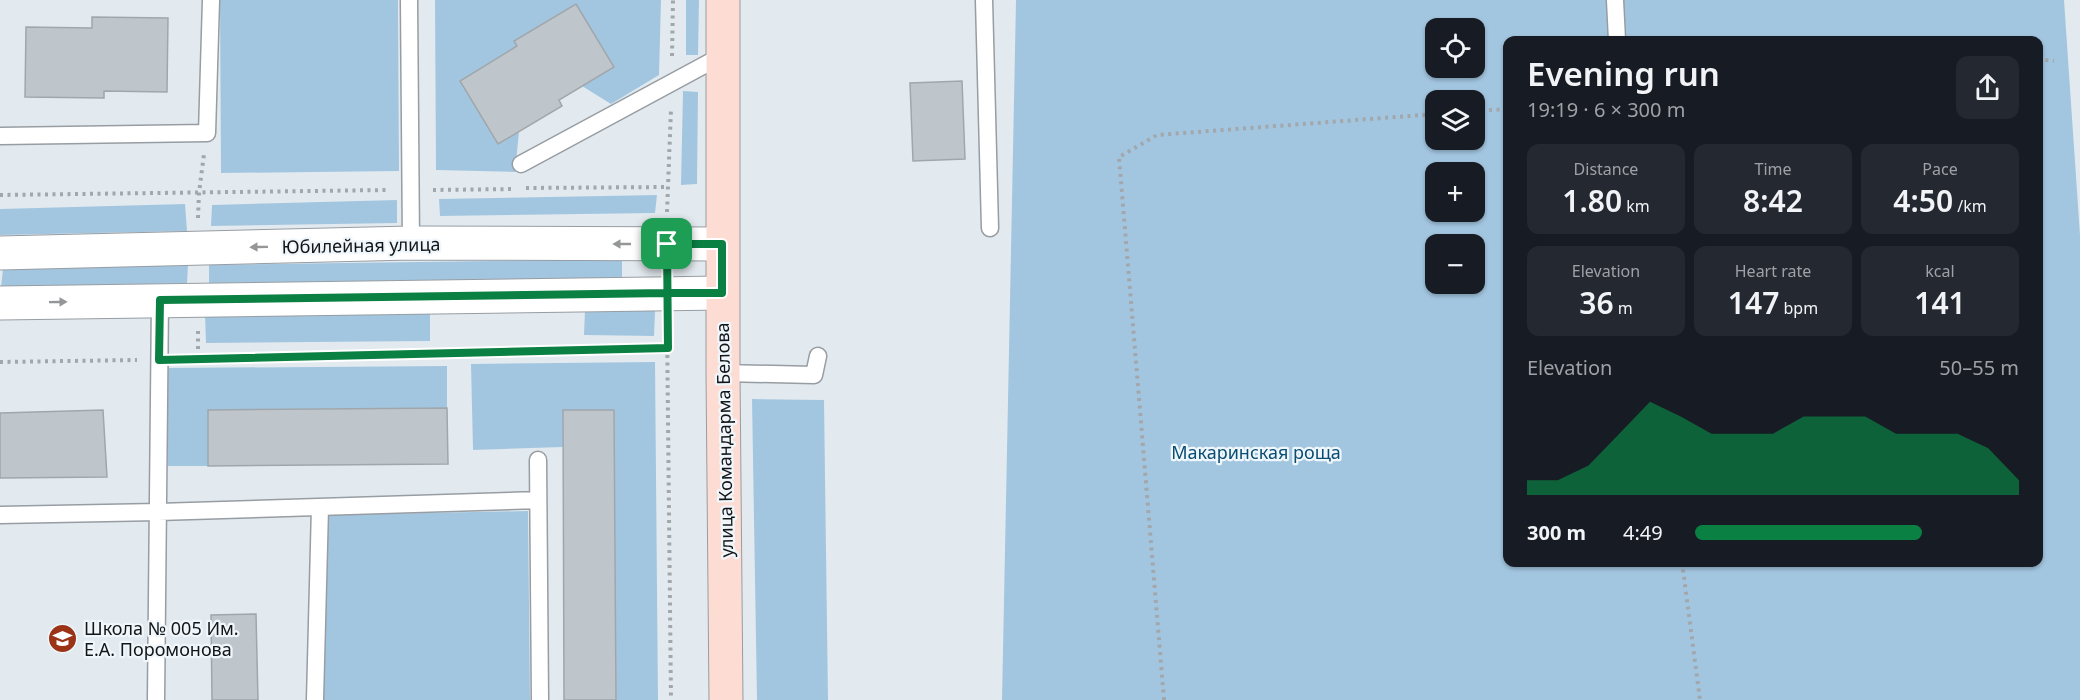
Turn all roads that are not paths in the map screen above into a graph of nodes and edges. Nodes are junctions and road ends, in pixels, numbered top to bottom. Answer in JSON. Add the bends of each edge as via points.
{"nodes":[{"id":1,"x":211,"y":0,"type":"edge"},
{"id":2,"x":409,"y":0,"type":"edge"},
{"id":3,"x":723,"y":0,"type":"edge"},
{"id":4,"x":984,"y":0,"type":"edge"},
{"id":5,"x":1615,"y":0,"type":"edge"},
{"id":6,"x":1617,"y":36,"type":"edge"},
{"id":7,"x":723,"y":55,"type":"junction"},
{"id":8,"x":0,"y":136,"type":"edge"},
{"id":9,"x":521,"y":164,"type":"dead end"},
{"id":10,"x":990,"y":228,"type":"dead end"},
{"id":11,"x":411,"y":243,"type":"junction"},
{"id":12,"x":722,"y":244,"type":"junction"},
{"id":13,"x":0,"y":253,"type":"edge"},
{"id":14,"x":722,"y":293,"type":"junction"},
{"id":15,"x":160,"y":300,"type":"junction"},
{"id":16,"x":0,"y":303,"type":"edge"},
{"id":17,"x":818,"y":356,"type":"dead end"},
{"id":18,"x":723,"y":373,"type":"junction"},
{"id":19,"x":538,"y":459,"type":"dead end"},
{"id":20,"x":538,"y":500,"type":"junction"},
{"id":21,"x":320,"y":507,"type":"junction"},
{"id":22,"x":158,"y":512,"type":"junction"},
{"id":23,"x":0,"y":515,"type":"edge"},
{"id":24,"x":156,"y":700,"type":"edge"},
{"id":25,"x":315,"y":700,"type":"edge"},
{"id":26,"x":540,"y":700,"type":"edge"},
{"id":27,"x":726,"y":700,"type":"edge"}],
"edges":[{"from":1,"to":8,"type":"lane","via":[[207,133]]},
{"from":2,"to":11,"type":"lane"},
{"from":3,"to":7,"type":"main road","name":"улица Командарма Белова"},
{"from":4,"to":10,"type":"lane"},
{"from":5,"to":6,"type":"lane"},
{"from":7,"to":9,"type":"lane"},
{"from":7,"to":12,"type":"main road","name":"улица Командарма Белова"},
{"from":12,"to":11,"type":"street","name":"Юбилейная улица","one_way":true},
{"from":11,"to":13,"type":"street","name":"Юбилейная улица","one_way":true},
{"from":12,"to":14,"type":"main road","name":"улица Командарма Белова"},
{"from":14,"to":15,"type":"street"},
{"from":14,"to":18,"type":"main road","name":"улица Командарма Белова"},
{"from":16,"to":15,"type":"street","one_way":true},
{"from":15,"to":22,"type":"lane"},
{"from":17,"to":18,"type":"lane","via":[[814,375]]},
{"from":18,"to":27,"type":"main road","name":"улица Командарма Белова"},
{"from":19,"to":20,"type":"lane"},
{"from":20,"to":21,"type":"lane"},
{"from":20,"to":26,"type":"lane"},
{"from":21,"to":22,"type":"lane"},
{"from":21,"to":25,"type":"lane"},
{"from":22,"to":23,"type":"lane"},
{"from":22,"to":24,"type":"lane"}]}
